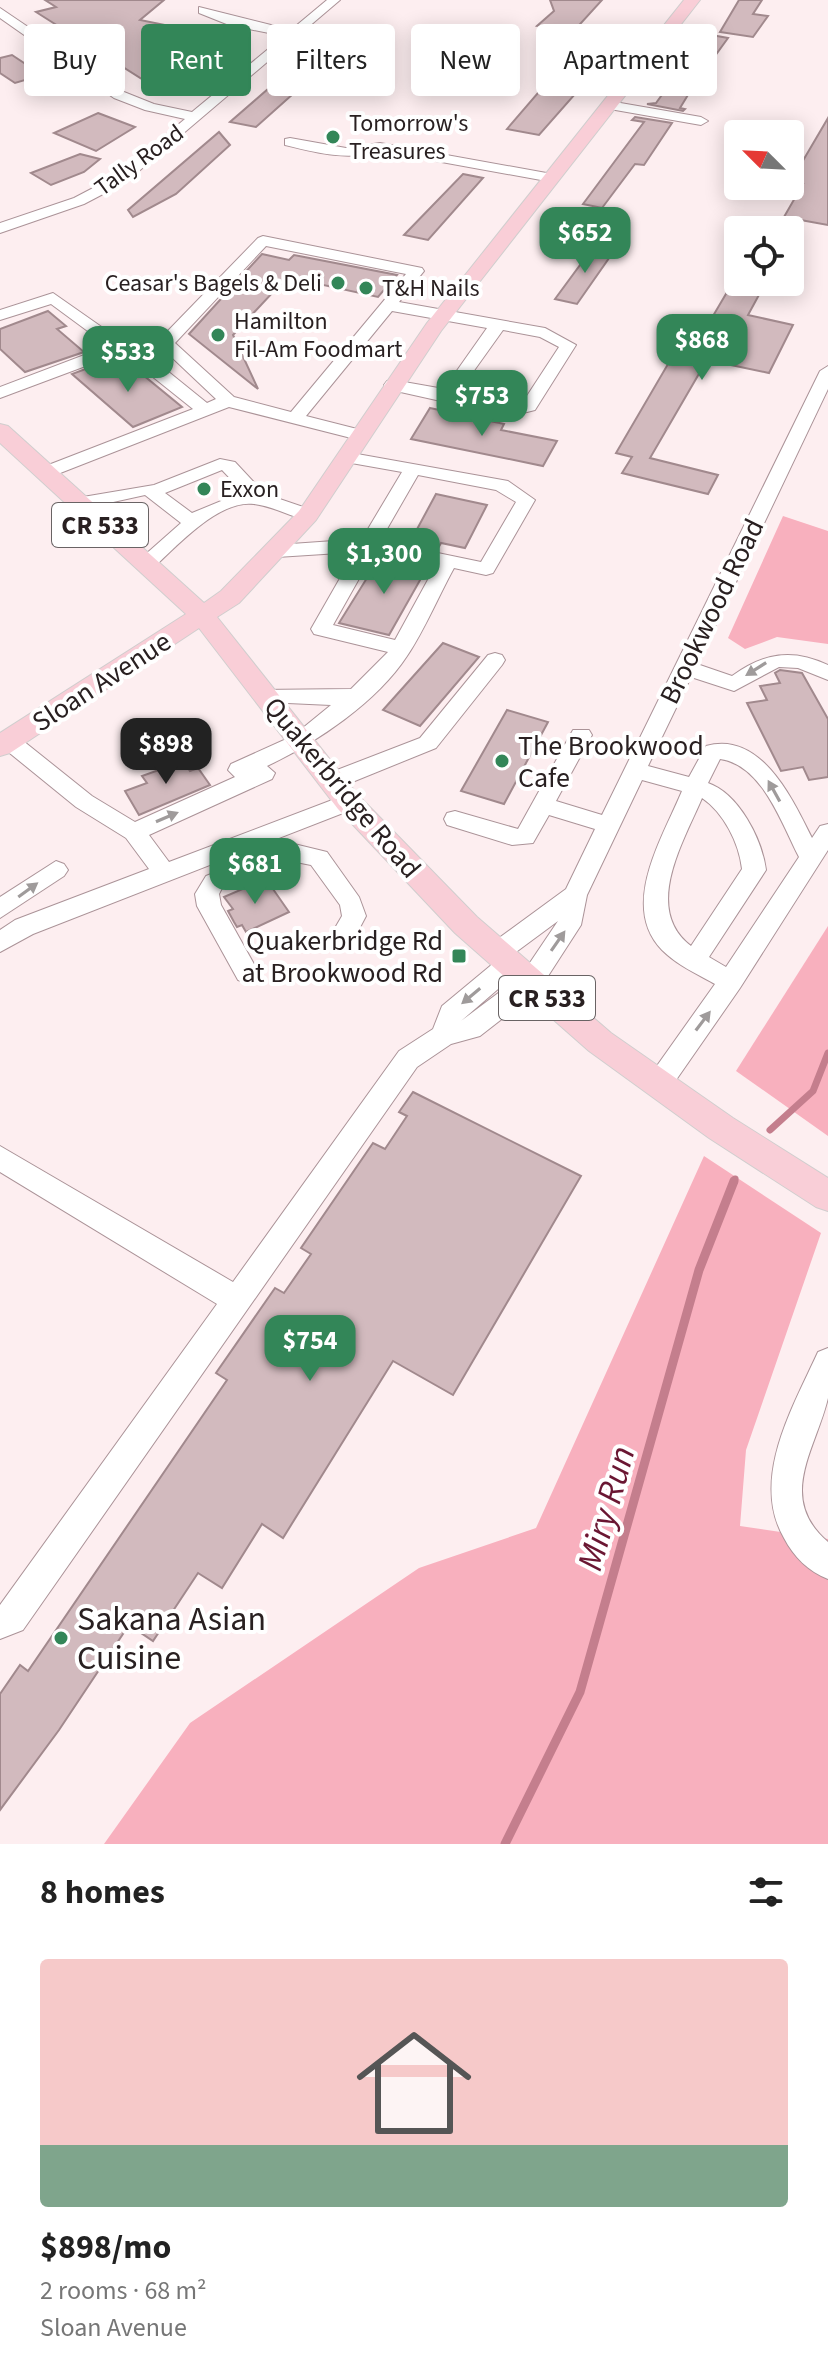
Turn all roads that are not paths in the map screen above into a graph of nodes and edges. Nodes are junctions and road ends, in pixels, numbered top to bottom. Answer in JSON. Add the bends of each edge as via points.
{"nodes":[{"id":1,"x":334,"y":0,"type":"edge"},
{"id":2,"x":692,"y":0,"type":"edge"},
{"id":3,"x":203,"y":10,"type":"dead end"},
{"id":4,"x":0,"y":12,"type":"edge"},
{"id":5,"x":306,"y":24,"type":"edge"},
{"id":6,"x":267,"y":29,"type":"edge"},
{"id":7,"x":267,"y":57,"type":"edge"},
{"id":8,"x":609,"y":105,"type":"junction"},
{"id":9,"x":196,"y":117,"type":"junction"},
{"id":10,"x":701,"y":121,"type":"dead end"},
{"id":11,"x":290,"y":142,"type":"dead end"},
{"id":12,"x":552,"y":178,"type":"junction"},
{"id":13,"x":3,"y":224,"type":"edge"},
{"id":14,"x":388,"y":305,"type":"junction"},
{"id":15,"x":0,"y":315,"type":"edge"},
{"id":16,"x":444,"y":315,"type":"junction"},
{"id":17,"x":494,"y":323,"type":"junction"},
{"id":18,"x":166,"y":343,"type":"junction"},
{"id":19,"x":120,"y":347,"type":"junction"},
{"id":20,"x":154,"y":369,"type":"dead end"},
{"id":21,"x":828,"y":371,"type":"edge"},
{"id":22,"x":393,"y":385,"type":"junction"},
{"id":23,"x":0,"y":393,"type":"edge"},
{"id":24,"x":448,"y":395,"type":"junction"},
{"id":25,"x":228,"y":401,"type":"junction"},
{"id":26,"x":205,"y":410,"type":"junction"},
{"id":27,"x":295,"y":418,"type":"junction"},
{"id":28,"x":0,"y":431,"type":"edge"},
{"id":29,"x":359,"y":435,"type":"junction"},
{"id":30,"x":346,"y":457,"type":"junction"},
{"id":31,"x":413,"y":469,"type":"junction"},
{"id":32,"x":44,"y":473,"type":"junction"},
{"id":33,"x":154,"y":491,"type":"junction"},
{"id":34,"x":258,"y":498,"type":"junction"},
{"id":35,"x":77,"y":504,"type":"junction"},
{"id":36,"x":308,"y":515,"type":"junction"},
{"id":37,"x":191,"y":522,"type":"junction"},
{"id":38,"x":368,"y":545,"type":"junction"},
{"id":39,"x":277,"y":551,"type":"junction"},
{"id":40,"x":448,"y":561,"type":"junction"},
{"id":41,"x":145,"y":565,"type":"junction"},
{"id":42,"x":203,"y":616,"type":"junction"},
{"id":43,"x":401,"y":648,"type":"junction"},
{"id":44,"x":495,"y":660,"type":"dead end"},
{"id":45,"x":685,"y":667,"type":"junction"},
{"id":46,"x":828,"y":673,"type":"edge"},
{"id":47,"x":266,"y":695,"type":"junction"},
{"id":48,"x":355,"y":696,"type":"junction"},
{"id":49,"x":581,"y":735,"type":"dead end"},
{"id":50,"x":5,"y":744,"type":"edge"},
{"id":51,"x":305,"y":745,"type":"junction"},
{"id":52,"x":239,"y":770,"type":"dead end"},
{"id":53,"x":634,"y":770,"type":"junction"},
{"id":54,"x":695,"y":787,"type":"junction"},
{"id":55,"x":340,"y":791,"type":"junction"},
{"id":56,"x":544,"y":805,"type":"junction"},
{"id":57,"x":455,"y":819,"type":"dead end"},
{"id":58,"x":608,"y":825,"type":"junction"},
{"id":59,"x":134,"y":832,"type":"junction"},
{"id":60,"x":828,"y":832,"type":"edge"},
{"id":61,"x":811,"y":858,"type":"junction"},
{"id":62,"x":56,"y":870,"type":"dead end"},
{"id":63,"x":164,"y":873,"type":"junction"},
{"id":64,"x":575,"y":895,"type":"junction"},
{"id":65,"x":0,"y":909,"type":"edge"},
{"id":66,"x":347,"y":928,"type":"dead end"},
{"id":67,"x":0,"y":942,"type":"edge"},
{"id":68,"x":695,"y":959,"type":"junction"},
{"id":69,"x":512,"y":967,"type":"junction"},
{"id":70,"x":247,"y":973,"type":"dead end"},
{"id":71,"x":731,"y":981,"type":"junction"},
{"id":72,"x":658,"y":1085,"type":"junction"},
{"id":73,"x":0,"y":1158,"type":"edge"},
{"id":74,"x":828,"y":1196,"type":"edge"},
{"id":75,"x":235,"y":1299,"type":"junction"},
{"id":76,"x":828,"y":1362,"type":"edge"},
{"id":77,"x":828,"y":1563,"type":"edge"},
{"id":78,"x":0,"y":1622,"type":"edge"}],
"edges":[{"from":1,"to":5,"type":"street","name":"Tally Road"},
{"from":2,"to":8,"type":"main road","name":"Sloan Avenue"},
{"from":3,"to":6,"type":"street"},
{"from":4,"to":9,"type":"street","via":[[119,95]]},
{"from":7,"to":9,"type":"street","name":"Tally Road"},
{"from":8,"to":10,"type":"street"},
{"from":8,"to":12,"type":"main road","name":"Sloan Avenue"},
{"from":9,"to":13,"type":"street","name":"Tally Road","via":[[110,185],[79,201]]},
{"from":11,"to":12,"type":"street","via":[[348,153],[380,147]]},
{"from":12,"to":16,"type":"main road","name":"Sloan Avenue"},
{"from":14,"to":16,"type":"street"},
{"from":14,"to":18,"type":"street","via":[[416,271],[263,241]]},
{"from":14,"to":27,"type":"street"},
{"from":15,"to":19,"type":"street","via":[[53,298]]},
{"from":16,"to":17,"type":"street"},
{"from":16,"to":22,"type":"main road","name":"Sloan Avenue"},
{"from":17,"to":24,"type":"street","via":[[497,326]]},
{"from":17,"to":24,"type":"street","via":[[545,333],[568,345],[529,406],[496,408]]},
{"from":18,"to":19,"type":"street"},
{"from":18,"to":25,"type":"street"},
{"from":19,"to":23,"type":"street"},
{"from":20,"to":26,"type":"street"},
{"from":21,"to":45,"type":"street","name":"Brookwood Road"},
{"from":22,"to":24,"type":"street"},
{"from":22,"to":29,"type":"main road","name":"Sloan Avenue"},
{"from":25,"to":26,"type":"street"},
{"from":25,"to":27,"type":"street"},
{"from":26,"to":32,"type":"street"},
{"from":27,"to":29,"type":"street"},
{"from":28,"to":32,"type":"main road","name":"Quakerbridge Road","number":"CR 533"},
{"from":29,"to":30,"type":"main road","name":"Sloan Avenue"},
{"from":30,"to":31,"type":"street"},
{"from":30,"to":36,"type":"main road","name":"Sloan Avenue"},
{"from":31,"to":38,"type":"street"},
{"from":31,"to":40,"type":"street","via":[[502,485],[526,500],[486,569]]},
{"from":32,"to":35,"type":"main road","name":"Quakerbridge Road","number":"CR 533"},
{"from":33,"to":34,"type":"street","via":[[220,464],[229,466]]},
{"from":33,"to":35,"type":"street"},
{"from":33,"to":37,"type":"street"},
{"from":34,"to":36,"type":"street"},
{"from":34,"to":37,"type":"street","via":[[243,498]]},
{"from":35,"to":41,"type":"main road","name":"Quakerbridge Road","number":"CR 533"},
{"from":36,"to":39,"type":"main road","name":"Sloan Avenue"},
{"from":37,"to":41,"type":"street"},
{"from":38,"to":39,"type":"street"},
{"from":38,"to":40,"type":"street"},
{"from":38,"to":43,"type":"street","via":[[321,629]]},
{"from":39,"to":42,"type":"main road","name":"Sloan Avenue"},
{"from":40,"to":43,"type":"street"},
{"from":41,"to":42,"type":"main road","name":"Quakerbridge Road","number":"CR 533"},
{"from":42,"to":47,"type":"main road","name":"Quakerbridge Road","number":"CR 533"},
{"from":42,"to":50,"type":"main road","name":"Sloan Avenue"},
{"from":43,"to":48,"type":"street"},
{"from":44,"to":55,"type":"street","via":[[428,743]]},
{"from":46,"to":45,"type":"street","one_way":true,"via":[[801,660],[770,660],[734,684]]},
{"from":45,"to":53,"type":"street","name":"Brookwood Road"},
{"from":47,"to":48,"type":"street"},
{"from":47,"to":51,"type":"main road","name":"Quakerbridge Road","number":"CR 533"},
{"from":48,"to":51,"type":"street"},
{"from":49,"to":56,"type":"street"},
{"from":50,"to":59,"type":"street"},
{"from":51,"to":52,"type":"street"},
{"from":51,"to":55,"type":"main road","name":"Quakerbridge Road","number":"CR 533"},
{"from":59,"to":51,"type":"street","one_way":true,"via":[[232,789]]},
{"from":53,"to":54,"type":"street"},
{"from":53,"to":58,"type":"street","name":"Brookwood Road"},
{"from":61,"to":54,"type":"street","one_way":true,"via":[[767,778],[746,760],[714,751]]},
{"from":54,"to":68,"type":"street","via":[[660,871],[654,902],[664,934]]},
{"from":54,"to":68,"type":"street","via":[[712,793],[725,807],[754,854],[754,870]]},
{"from":55,"to":63,"type":"street"},
{"from":55,"to":69,"type":"main road","name":"Quakerbridge Road","number":"CR 533","via":[[411,871]]},
{"from":56,"to":57,"type":"street","via":[[528,835],[520,838]]},
{"from":56,"to":58,"type":"street"},
{"from":58,"to":64,"type":"street","name":"Brookwood Road"},
{"from":59,"to":63,"type":"street"},
{"from":60,"to":61,"type":"street"},
{"from":61,"to":71,"type":"street"},
{"from":65,"to":62,"type":"street","one_way":true},
{"from":63,"to":67,"type":"street","via":[[24,927]]},
{"from":64,"to":69,"type":"street","name":"Brookwood Road"},
{"from":69,"to":64,"type":"street","name":"Brookwood Road","one_way":true,"via":[[569,925]]},
{"from":66,"to":70,"type":"street","via":[[354,916],[351,903],[319,858],[290,852],[214,882],[207,894],[209,906]]},
{"from":68,"to":71,"type":"street"},
{"from":69,"to":72,"type":"main road","name":"Quakerbridge Road","number":"CR 533"},
{"from":69,"to":75,"type":"street","via":[[471,1029],[444,1035],[408,1059]]},
{"from":72,"to":71,"type":"street","one_way":true},
{"from":72,"to":74,"type":"main road","name":"Quakerbridge Road","number":"CR 533"},
{"from":73,"to":75,"type":"street"},
{"from":75,"to":78,"type":"street","via":[[11,1618]]},
{"from":76,"to":77,"type":"street","via":[[794,1446],[785,1485],[795,1532]]}]}
